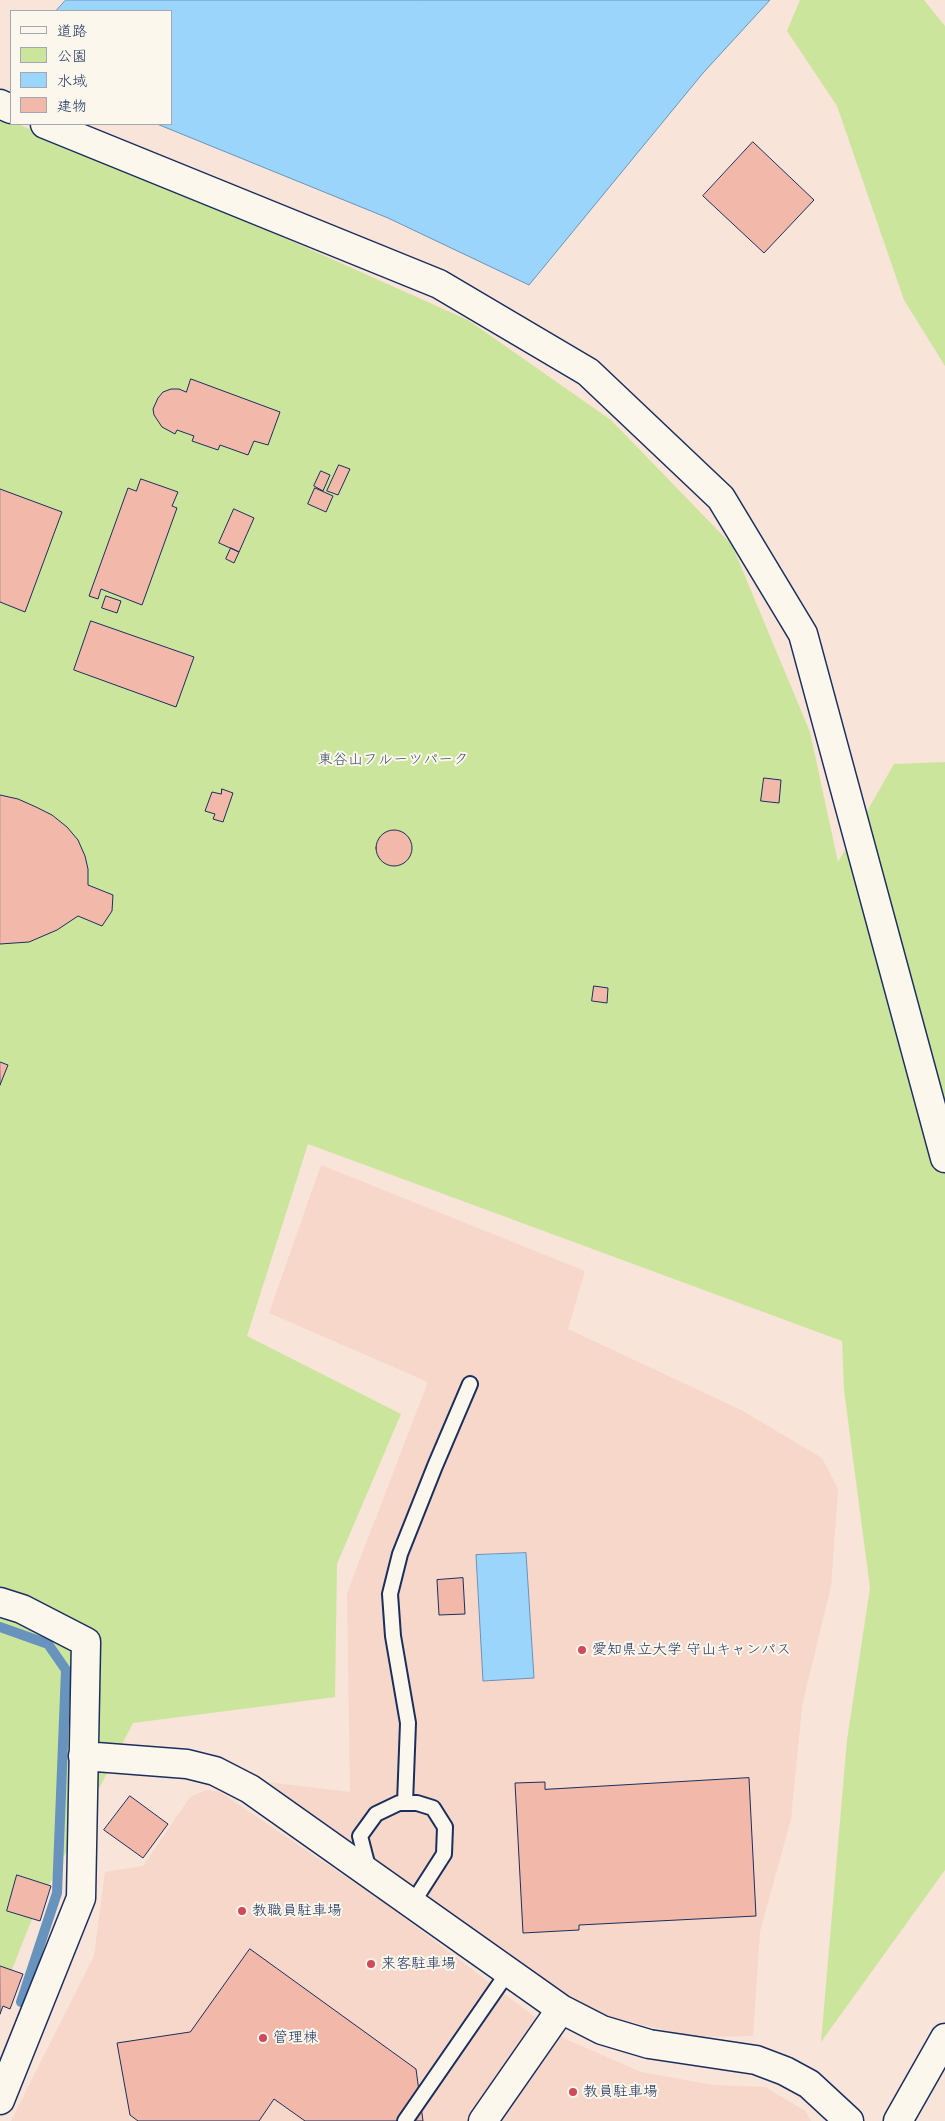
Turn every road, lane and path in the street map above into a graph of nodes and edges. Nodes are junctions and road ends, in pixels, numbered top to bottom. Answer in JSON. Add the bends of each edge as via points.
{"nodes":[{"id":1,"x":47,"y":125,"type":"edge"},
{"id":2,"x":945,"y":1158,"type":"edge"},
{"id":3,"x":470,"y":1384,"type":"dead end"},
{"id":4,"x":0,"y":1602,"type":"edge"},
{"id":5,"x":83,"y":1756,"type":"junction"},
{"id":6,"x":405,"y":1803,"type":"junction"},
{"id":7,"x":369,"y":1873,"type":"junction"},
{"id":8,"x":412,"y":1904,"type":"junction"},
{"id":9,"x":508,"y":1972,"type":"junction"},
{"id":10,"x":561,"y":2009,"type":"junction"},
{"id":11,"x":945,"y":2038,"type":"edge"},
{"id":12,"x":0,"y":2100,"type":"edge"},
{"id":13,"x":405,"y":2121,"type":"edge"},
{"id":14,"x":482,"y":2121,"type":"edge"},
{"id":15,"x":849,"y":2121,"type":"edge"},
{"id":16,"x":898,"y":2121,"type":"edge"}],
"edges":[{"from":1,"to":2,"type":"street","via":[[439,284],[588,372],[721,498],[803,634]]},
{"from":3,"to":6,"type":"lane","via":[[400,1554],[390,1594],[393,1636],[408,1723]]},
{"from":4,"to":5,"type":"street","via":[[86,1642]]},
{"from":5,"to":7,"type":"street","via":[[186,1764],[215,1771],[250,1789]]},
{"from":5,"to":12,"type":"street","via":[[81,1898]]},
{"from":6,"to":7,"type":"lane","via":[[376,1814],[360,1836]]},
{"from":6,"to":8,"type":"lane","via":[[433,1808],[445,1827],[444,1854]]},
{"from":7,"to":8,"type":"street"},
{"from":8,"to":9,"type":"street"},
{"from":9,"to":10,"type":"street"},
{"from":9,"to":13,"type":"lane"},
{"from":10,"to":14,"type":"street"},
{"from":10,"to":15,"type":"street","via":[[602,2030],[649,2044],[756,2060],[786,2071],[809,2084]]},
{"from":11,"to":16,"type":"street"}]}
